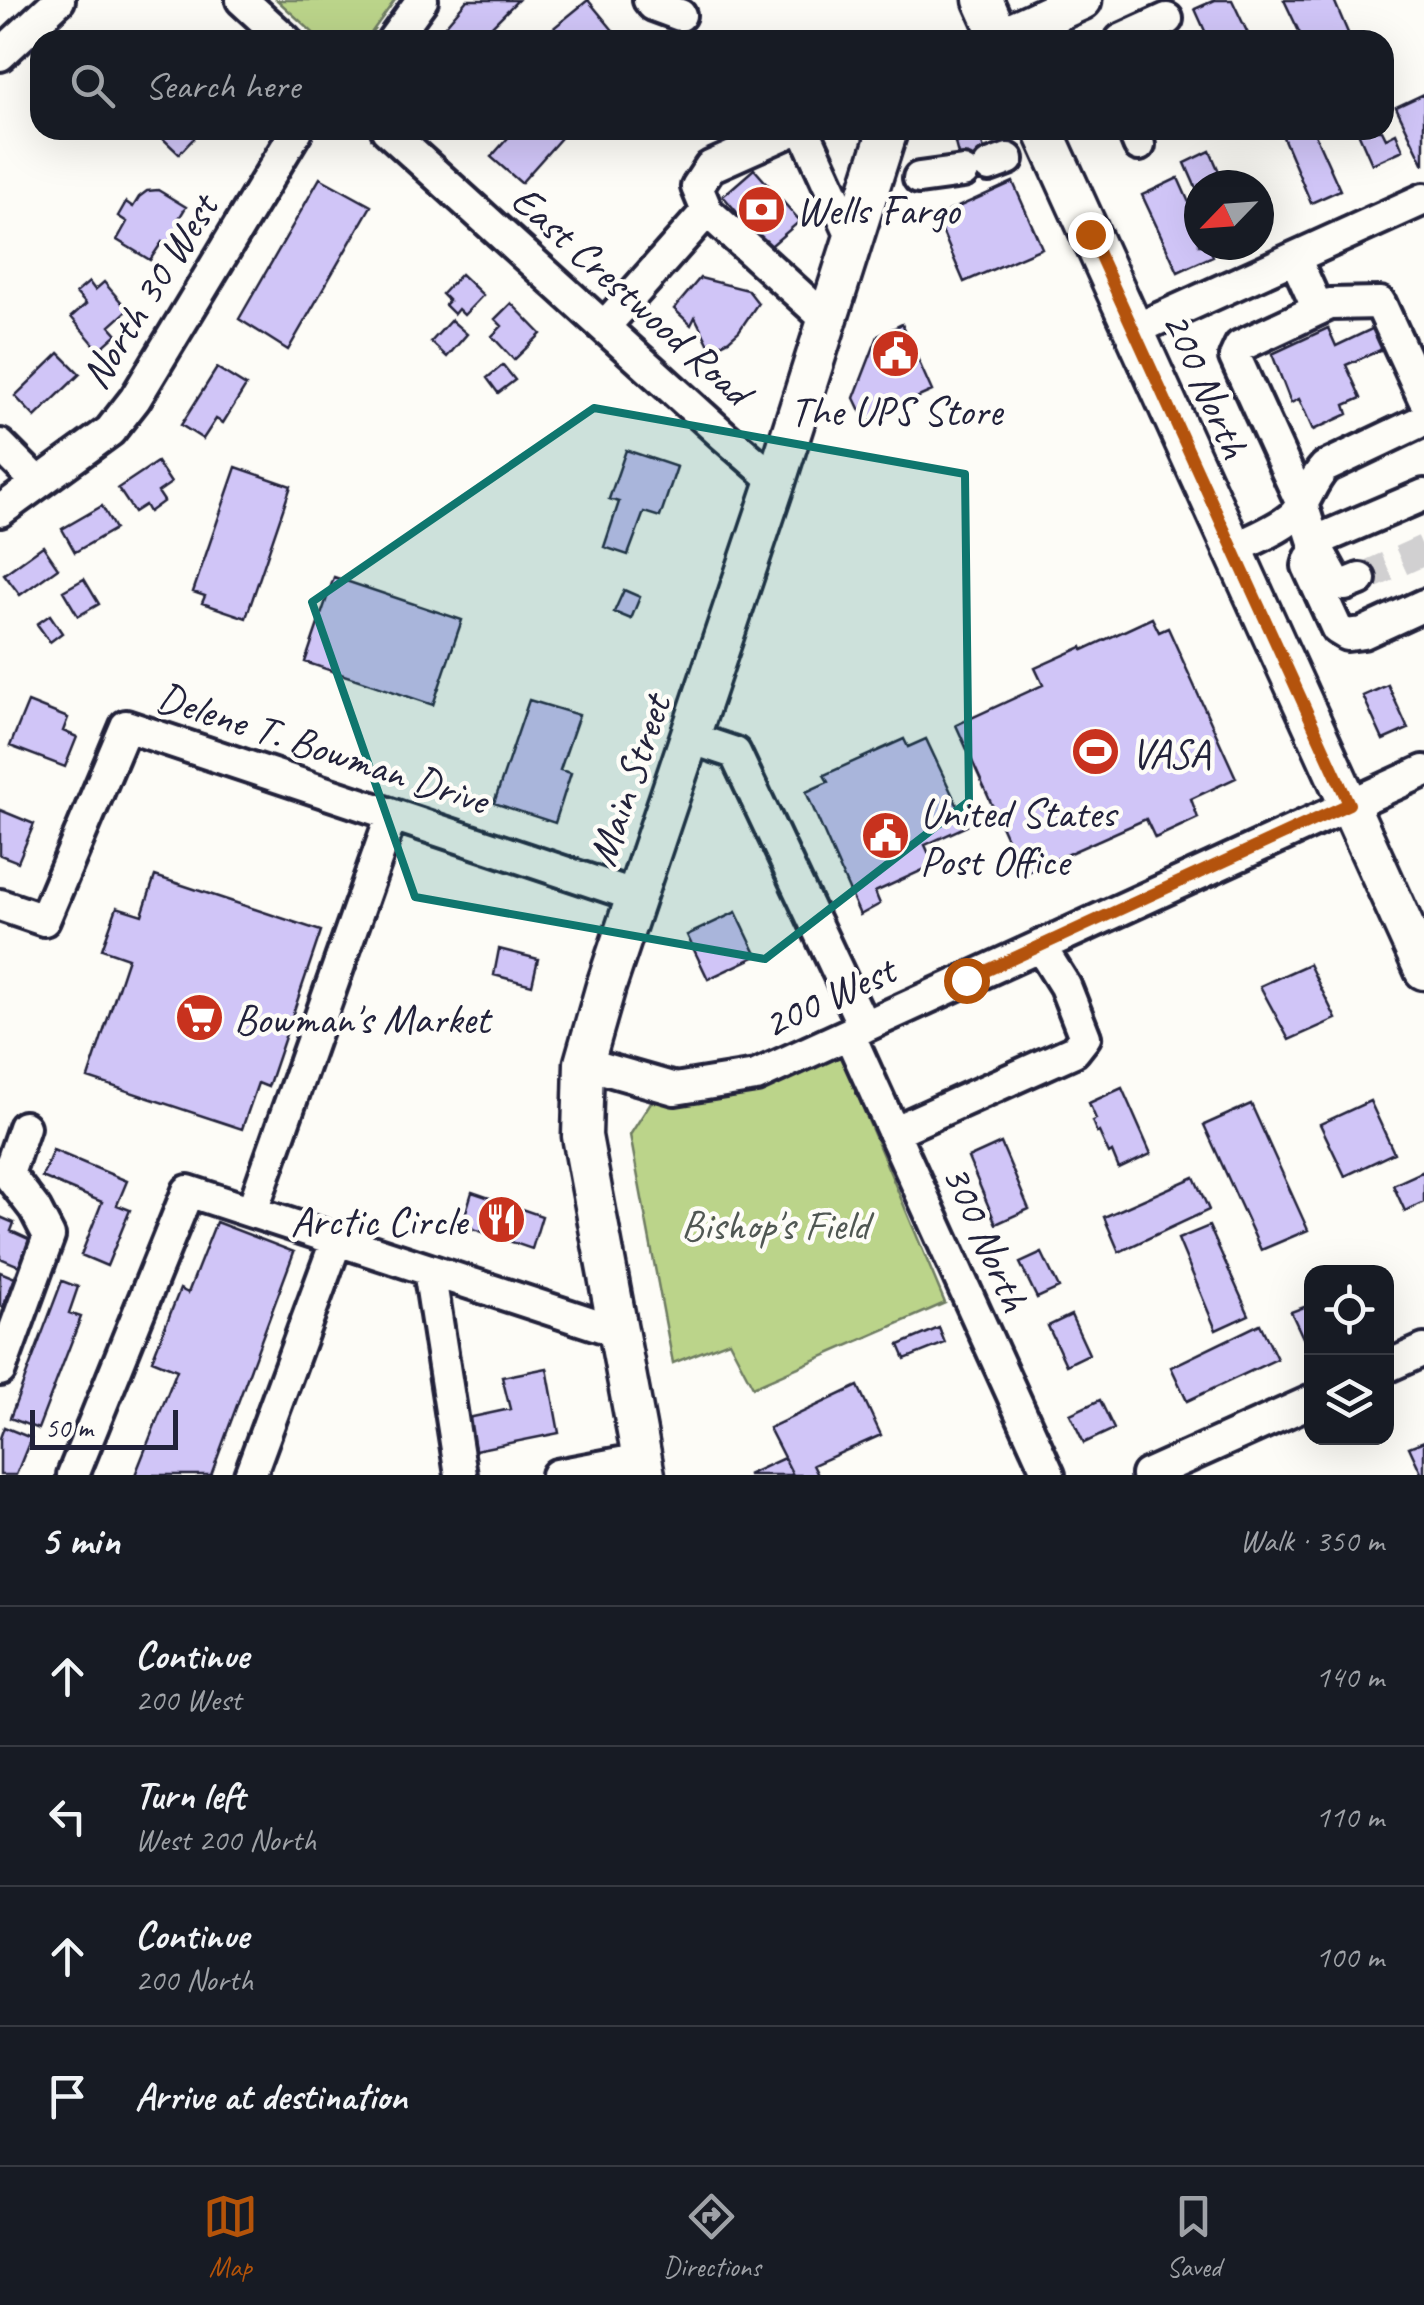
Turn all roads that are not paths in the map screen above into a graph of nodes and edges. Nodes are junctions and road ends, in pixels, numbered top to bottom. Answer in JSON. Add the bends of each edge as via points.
{"nodes":[{"id":1,"x":58,"y":0,"type":"edge"},
{"id":2,"x":242,"y":0,"type":"edge"},
{"id":3,"x":422,"y":0,"type":"edge"},
{"id":4,"x":649,"y":0,"type":"edge"},
{"id":5,"x":983,"y":0,"type":"edge"},
{"id":6,"x":1082,"y":0,"type":"edge"},
{"id":7,"x":680,"y":14,"type":"dead end"},
{"id":8,"x":1168,"y":19,"type":"dead end"},
{"id":9,"x":275,"y":30,"type":"edge"},
{"id":10,"x":400,"y":30,"type":"edge"},
{"id":11,"x":995,"y":30,"type":"edge"},
{"id":12,"x":1018,"y":30,"type":"edge"},
{"id":13,"x":1143,"y":30,"type":"edge"},
{"id":14,"x":0,"y":55,"type":"edge"},
{"id":15,"x":291,"y":140,"type":"edge"},
{"id":16,"x":398,"y":140,"type":"edge"},
{"id":17,"x":771,"y":140,"type":"edge"},
{"id":18,"x":809,"y":140,"type":"edge"},
{"id":19,"x":885,"y":140,"type":"edge"},
{"id":20,"x":1047,"y":140,"type":"edge"},
{"id":21,"x":986,"y":166,"type":"dead end"},
{"id":22,"x":919,"y":178,"type":"dead end"},
{"id":23,"x":1424,"y":200,"type":"edge"},
{"id":24,"x":707,"y":212,"type":"junction"},
{"id":25,"x":853,"y":238,"type":"junction"},
{"id":26,"x":1294,"y":258,"type":"junction"},
{"id":27,"x":1318,"y":309,"type":"junction"},
{"id":28,"x":826,"y":319,"type":"junction"},
{"id":29,"x":604,"y":327,"type":"junction"},
{"id":30,"x":1134,"y":330,"type":"junction"},
{"id":31,"x":1424,"y":399,"type":"edge"},
{"id":32,"x":1424,"y":420,"type":"edge"},
{"id":33,"x":0,"y":445,"type":"edge"},
{"id":34,"x":776,"y":481,"type":"junction"},
{"id":35,"x":38,"y":483,"type":"junction"},
{"id":36,"x":1424,"y":496,"type":"edge"},
{"id":37,"x":1302,"y":504,"type":"junction"},
{"id":38,"x":0,"y":511,"type":"edge"},
{"id":39,"x":1314,"y":542,"type":"junction"},
{"id":40,"x":1233,"y":550,"type":"junction"},
{"id":41,"x":1360,"y":579,"type":"dead end"},
{"id":42,"x":1424,"y":605,"type":"edge"},
{"id":43,"x":690,"y":738,"type":"junction"},
{"id":44,"x":1424,"y":771,"type":"edge"},
{"id":45,"x":1349,"y":804,"type":"junction"},
{"id":46,"x":392,"y":814,"type":"junction"},
{"id":47,"x":636,"y":896,"type":"junction"},
{"id":48,"x":0,"y":906,"type":"edge"},
{"id":49,"x":1040,"y":946,"type":"junction"},
{"id":50,"x":1424,"y":970,"type":"edge"},
{"id":51,"x":856,"y":1030,"type":"junction"},
{"id":52,"x":584,"y":1063,"type":"junction"},
{"id":53,"x":24,"y":1127,"type":"dead end"},
{"id":54,"x":893,"y":1132,"type":"junction"},
{"id":55,"x":252,"y":1211,"type":"junction"},
{"id":56,"x":338,"y":1239,"type":"junction"},
{"id":57,"x":429,"y":1270,"type":"junction"},
{"id":58,"x":619,"y":1332,"type":"junction"},
{"id":59,"x":1424,"y":1350,"type":"edge"},
{"id":60,"x":3,"y":1352,"type":"edge"},
{"id":61,"x":1394,"y":1363,"type":"edge"},
{"id":62,"x":1304,"y":1405,"type":"edge"},
{"id":63,"x":644,"y":1467,"type":"edge"},
{"id":64,"x":73,"y":1475,"type":"edge"},
{"id":65,"x":250,"y":1475,"type":"edge"},
{"id":66,"x":461,"y":1475,"type":"edge"},
{"id":67,"x":557,"y":1475,"type":"edge"},
{"id":68,"x":1049,"y":1475,"type":"edge"},
{"id":69,"x":1147,"y":1475,"type":"edge"}],
"edges":[{"from":1,"to":14,"type":"street"},
{"from":2,"to":9,"type":"street"},
{"from":3,"to":10,"type":"street"},
{"from":4,"to":7,"type":"street"},
{"from":5,"to":11,"type":"main road"},
{"from":6,"to":12,"type":"main road"},
{"from":8,"to":13,"type":"street"},
{"from":15,"to":35,"type":"street","name":"North 30 West","via":[[135,399],[110,431]]},
{"from":16,"to":29,"type":"street","name":"East Crestwood Road"},
{"from":17,"to":24,"type":"street","via":[[710,168],[696,187]]},
{"from":18,"to":25,"type":"street"},
{"from":19,"to":25,"type":"main road","name":"Main Street"},
{"from":20,"to":30,"type":"main road","name":"200 North"},
{"from":21,"to":22,"type":"street"},
{"from":23,"to":26,"type":"street"},
{"from":24,"to":28,"type":"street"},
{"from":24,"to":29,"type":"street"},
{"from":25,"to":28,"type":"main road","name":"Main Street"},
{"from":26,"to":27,"type":"street"},
{"from":26,"to":30,"type":"street"},
{"from":27,"to":31,"type":"street","via":[[1380,303]]},
{"from":27,"to":37,"type":"street","via":[[1240,346],[1234,357]]},
{"from":28,"to":34,"type":"main road","name":"Main Street"},
{"from":29,"to":34,"type":"street","name":"East Crestwood Road"},
{"from":30,"to":40,"type":"main road","name":"200 North"},
{"from":32,"to":37,"type":"street","via":[[1324,467]]},
{"from":33,"to":35,"type":"street"},
{"from":34,"to":43,"type":"main road","name":"Main Street"},
{"from":35,"to":38,"type":"street","name":"North 30 West"},
{"from":36,"to":39,"type":"street"},
{"from":37,"to":39,"type":"street"},
{"from":37,"to":40,"type":"street","via":[[1292,518]]},
{"from":39,"to":41,"type":"street","via":[[1335,580],[1344,585]]},
{"from":39,"to":42,"type":"street","via":[[1308,566],[1337,629],[1347,635]]},
{"from":40,"to":45,"type":"main road","name":"200 North"},
{"from":43,"to":47,"type":"main road","name":"Main Street"},
{"from":43,"to":51,"type":"street","name":"300 North","via":[[736,754]]},
{"from":44,"to":45,"type":"street","name":"200 West"},
{"from":45,"to":49,"type":"street","name":"200 West"},
{"from":45,"to":50,"type":"main road","name":"200 North"},
{"from":46,"to":47,"type":"street","name":"Delene T. Bowman Drive"},
{"from":46,"to":48,"type":"street","name":"Delene T. Bowman Drive","via":[[126,726],[44,920]]},
{"from":46,"to":55,"type":"street"},
{"from":47,"to":52,"type":"main road","name":"Main Street"},
{"from":49,"to":51,"type":"street","name":"200 West"},
{"from":49,"to":54,"type":"street","via":[[1085,1037],[1074,1052]]},
{"from":51,"to":52,"type":"street","name":"200 West","via":[[756,1076],[675,1089]]},
{"from":51,"to":54,"type":"street","name":"300 North"},
{"from":52,"to":58,"type":"main road","name":"Main Street","via":[[582,1136]]},
{"from":53,"to":60,"type":"street","via":[[8,1174],[49,1236]]},
{"from":54,"to":68,"type":"street","name":"300 North"},
{"from":55,"to":56,"type":"street"},
{"from":55,"to":64,"type":"street","via":[[188,1191]]},
{"from":56,"to":57,"type":"street"},
{"from":56,"to":65,"type":"street"},
{"from":57,"to":58,"type":"street"},
{"from":57,"to":66,"type":"street"},
{"from":58,"to":63,"type":"main road","name":"Main Street"},
{"from":59,"to":61,"type":"street"},
{"from":62,"to":69,"type":"street"},
{"from":63,"to":67,"type":"street"}]}
